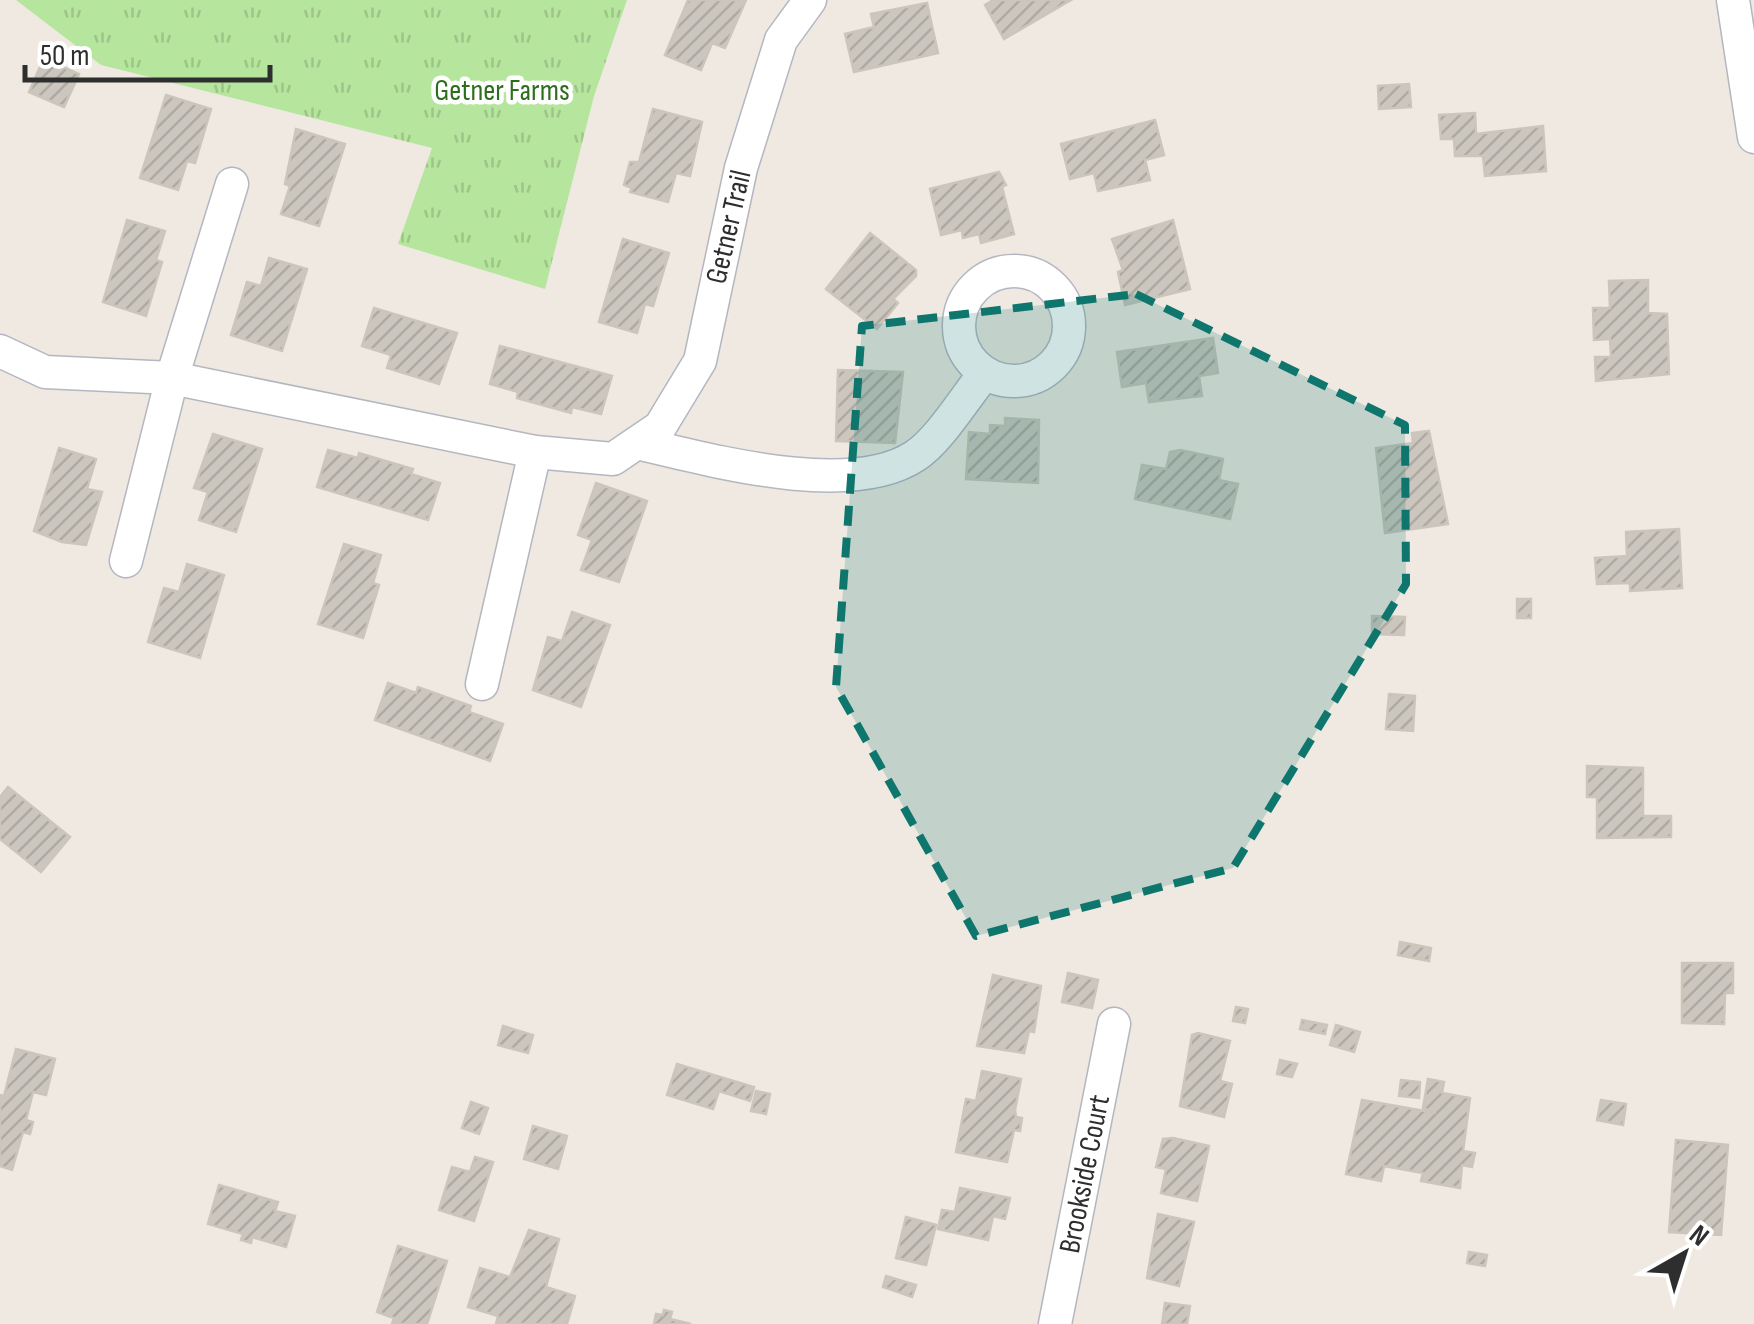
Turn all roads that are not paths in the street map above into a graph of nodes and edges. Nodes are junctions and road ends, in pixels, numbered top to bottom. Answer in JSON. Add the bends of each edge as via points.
{"nodes":[{"id":1,"x":810,"y":0,"type":"edge"},
{"id":2,"x":1733,"y":0,"type":"edge"},
{"id":3,"x":1754,"y":137,"type":"edge"},
{"id":4,"x":232,"y":184,"type":"dead end"},
{"id":5,"x":0,"y":351,"type":"edge"},
{"id":6,"x":985,"y":374,"type":"dead end"},
{"id":7,"x":172,"y":378,"type":"junction"},
{"id":8,"x":636,"y":443,"type":"junction"},
{"id":9,"x":536,"y":452,"type":"junction"},
{"id":10,"x":126,"y":561,"type":"dead end"},
{"id":11,"x":482,"y":684,"type":"dead end"},
{"id":12,"x":1114,"y":1024,"type":"dead end"},
{"id":13,"x":1056,"y":1324,"type":"edge"}],
"edges":[{"from":1,"to":8,"type":"street","name":"Getner Trail","via":[[781,40],[742,168],[700,361],[660,427]]},
{"from":2,"to":3,"type":"street"},
{"from":4,"to":7,"type":"street"},
{"from":5,"to":7,"type":"street","name":"Getner Trail","via":[[45,372]]},
{"from":6,"to":8,"type":"street","via":[[918,455],[877,475],[753,470]]},
{"from":7,"to":9,"type":"street","name":"Getner Trail"},
{"from":7,"to":10,"type":"street"},
{"from":8,"to":9,"type":"street","name":"Getner Trail","via":[[613,459]]},
{"from":9,"to":11,"type":"street"},
{"from":12,"to":13,"type":"street","name":"Brookside Court"}]}
